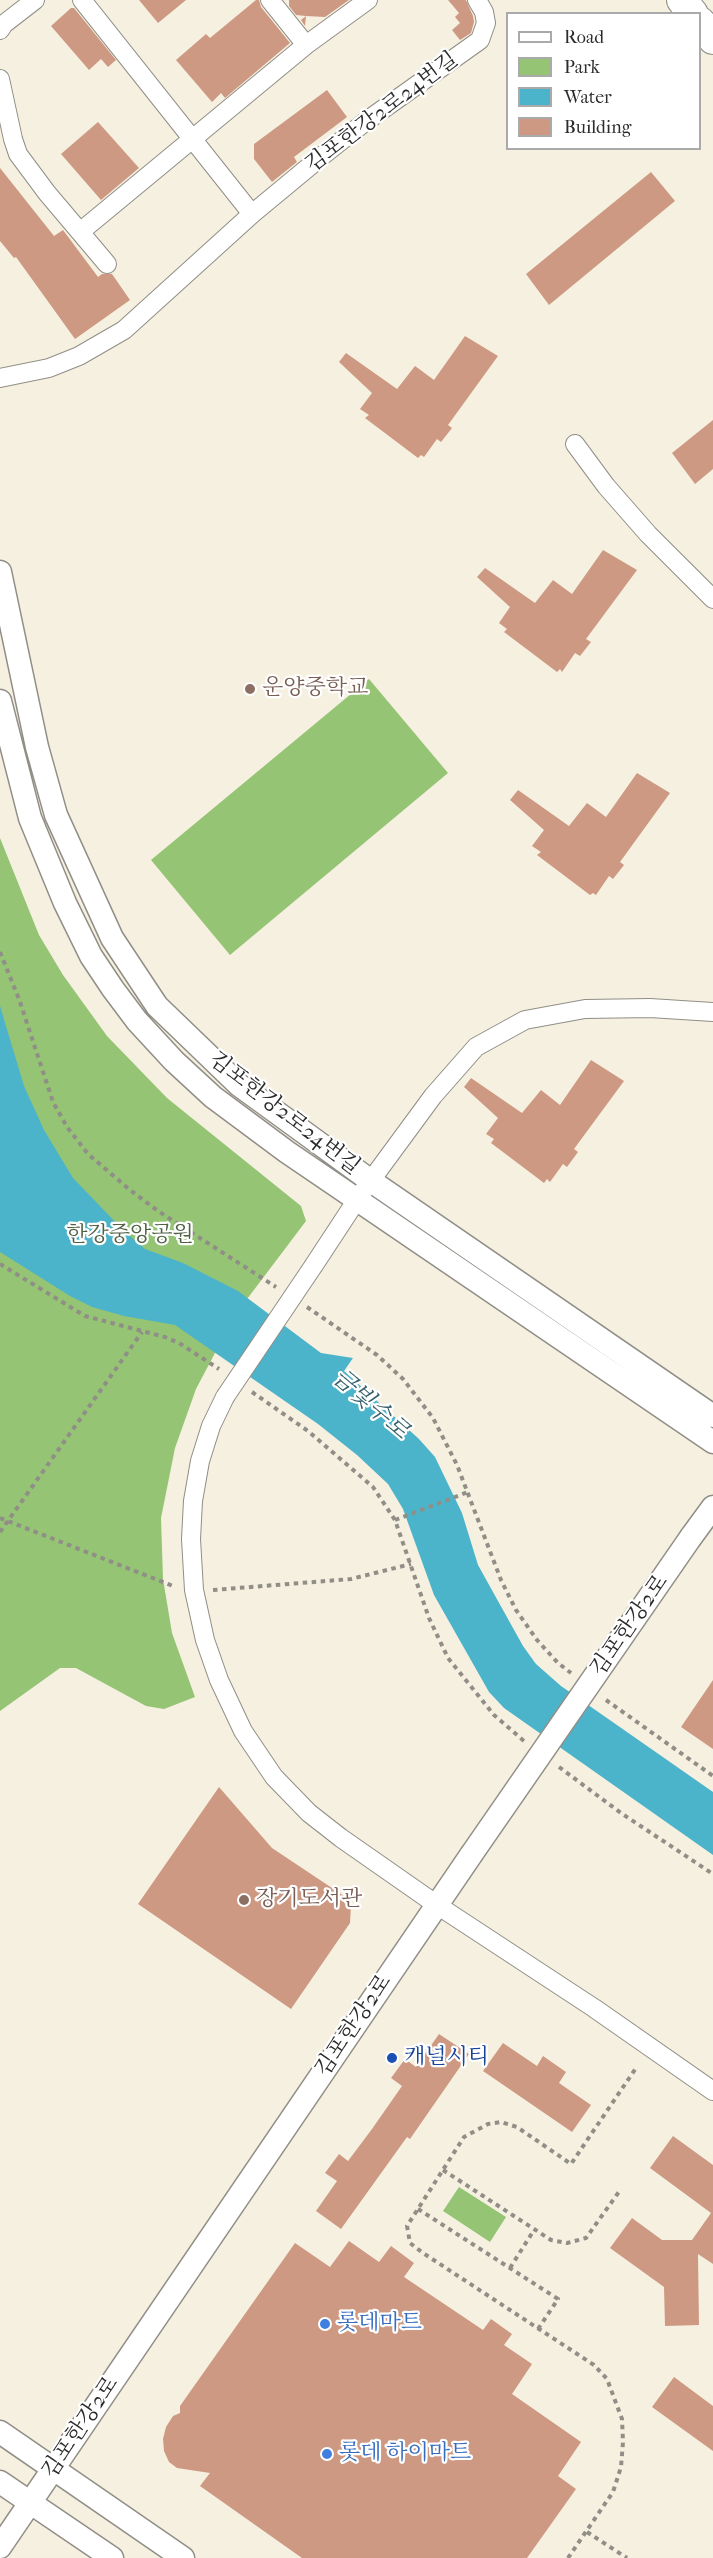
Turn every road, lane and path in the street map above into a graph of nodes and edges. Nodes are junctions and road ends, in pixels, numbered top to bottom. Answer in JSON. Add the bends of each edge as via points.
{"nodes":[{"id":1,"x":35,"y":0,"type":"edge"},
{"id":2,"x":82,"y":0,"type":"edge"},
{"id":3,"x":270,"y":0,"type":"edge"},
{"id":4,"x":368,"y":0,"type":"edge"},
{"id":5,"x":477,"y":0,"type":"edge"},
{"id":6,"x":682,"y":0,"type":"edge"},
{"id":7,"x":691,"y":12,"type":"edge"},
{"id":8,"x":701,"y":24,"type":"edge"},
{"id":9,"x":0,"y":30,"type":"edge"},
{"id":10,"x":713,"y":39,"type":"edge"},
{"id":11,"x":306,"y":45,"type":"junction"},
{"id":12,"x":0,"y":79,"type":"edge"},
{"id":13,"x":192,"y":137,"type":"junction"},
{"id":14,"x":252,"y":214,"type":"junction"},
{"id":15,"x":80,"y":232,"type":"junction"},
{"id":16,"x":107,"y":264,"type":"dead end"},
{"id":17,"x":0,"y":378,"type":"edge"},
{"id":18,"x":575,"y":444,"type":"dead end"},
{"id":19,"x":0,"y":572,"type":"edge"},
{"id":20,"x":713,"y":599,"type":"edge"},
{"id":21,"x":0,"y":701,"type":"edge"},
{"id":22,"x":0,"y":952,"type":"edge"},
{"id":23,"x":713,"y":1012,"type":"edge"},
{"id":24,"x":364,"y":1190,"type":"junction"},
{"id":25,"x":0,"y":1264,"type":"edge"},
{"id":26,"x":282,"y":1291,"type":"dead end"},
{"id":27,"x":301,"y":1304,"type":"dead end"},
{"id":28,"x":142,"y":1332,"type":"junction"},
{"id":29,"x":222,"y":1371,"type":"dead end"},
{"id":30,"x":250,"y":1391,"type":"dead end"},
{"id":31,"x":713,"y":1416,"type":"edge"},
{"id":32,"x":713,"y":1442,"type":"edge"},
{"id":33,"x":468,"y":1492,"type":"junction"},
{"id":34,"x":713,"y":1508,"type":"edge"},
{"id":35,"x":395,"y":1521,"type":"junction"},
{"id":36,"x":0,"y":1532,"type":"edge"},
{"id":37,"x":575,"y":1676,"type":"dead end"},
{"id":38,"x":602,"y":1696,"type":"dead end"},
{"id":39,"x":532,"y":1747,"type":"dead end"},
{"id":40,"x":550,"y":1760,"type":"dead end"},
{"id":41,"x":713,"y":1776,"type":"edge"},
{"id":42,"x":713,"y":1874,"type":"edge"},
{"id":43,"x":437,"y":1905,"type":"junction"},
{"id":44,"x":636,"y":2068,"type":"dead end"},
{"id":45,"x":713,"y":2091,"type":"edge"},
{"id":46,"x":443,"y":2170,"type":"junction"},
{"id":47,"x":621,"y":2189,"type":"dead end"},
{"id":48,"x":418,"y":2209,"type":"junction"},
{"id":49,"x":534,"y":2230,"type":"junction"},
{"id":50,"x":510,"y":2268,"type":"junction"},
{"id":51,"x":538,"y":2329,"type":"junction"},
{"id":52,"x":0,"y":2432,"type":"edge"},
{"id":53,"x":54,"y":2468,"type":"junction"},
{"id":54,"x":0,"y":2482,"type":"edge"},
{"id":55,"x":30,"y":2502,"type":"junction"},
{"id":56,"x":587,"y":2532,"type":"junction"},
{"id":57,"x":0,"y":2547,"type":"edge"},
{"id":58,"x":112,"y":2558,"type":"edge"},
{"id":59,"x":183,"y":2558,"type":"edge"},
{"id":60,"x":568,"y":2558,"type":"edge"},
{"id":61,"x":627,"y":2558,"type":"edge"}],
"edges":[{"from":1,"to":9,"type":"street"},
{"from":2,"to":13,"type":"street"},
{"from":3,"to":11,"type":"street"},
{"from":4,"to":11,"type":"street"},
{"from":5,"to":14,"type":"street","name":"김포한강2로24번길","via":[[486,23],[480,40],[365,122]]},
{"from":6,"to":7,"type":"main road"},
{"from":8,"to":10,"type":"main road"},
{"from":11,"to":13,"type":"street"},
{"from":12,"to":15,"type":"street","via":[[18,154]]},
{"from":13,"to":14,"type":"street"},
{"from":13,"to":15,"type":"street"},
{"from":14,"to":17,"type":"street","name":"김포한강2로24번길","via":[[105,343],[49,368]]},
{"from":15,"to":16,"type":"street"},
{"from":18,"to":20,"type":"street","via":[[648,534]]},
{"from":19,"to":24,"type":"street","name":"김포한강2로24번길","via":[[56,815],[112,938],[158,1006],[204,1053]]},
{"from":21,"to":24,"type":"street","name":"김포한강2로24번길","via":[[30,818],[47,864],[91,956],[136,1021],[213,1097],[287,1152]]},
{"from":22,"to":26,"type":"path","via":[[53,1102],[88,1154],[158,1211]]},
{"from":23,"to":24,"type":"street","via":[[585,1009],[525,1020],[476,1047],[433,1096]]},
{"from":24,"to":31,"type":"street","name":"김포한강2로24번길"},
{"from":24,"to":32,"type":"street","name":"김포한강2로24번길"},
{"from":24,"to":43,"type":"street","bridge":true,"via":[[225,1397],[211,1426],[193,1501],[194,1590],[219,1680],[243,1731],[274,1777],[309,1813]]},
{"from":25,"to":28,"type":"path","via":[[84,1316]]},
{"from":27,"to":33,"type":"path","via":[[377,1355],[403,1379],[433,1418]]},
{"from":28,"to":29,"type":"path","via":[[179,1343]]},
{"from":28,"to":36,"type":"path"},
{"from":30,"to":35,"type":"path","via":[[351,1465],[373,1487]]},
{"from":33,"to":35,"type":"path"},
{"from":33,"to":37,"type":"path","via":[[516,1610],[544,1648]]},
{"from":34,"to":43,"type":"street","name":"김포한강2로","bridge":true},
{"from":35,"to":39,"type":"path","via":[[429,1618],[448,1658],[494,1715]]},
{"from":38,"to":41,"type":"path"},
{"from":40,"to":42,"type":"path"},
{"from":43,"to":45,"type":"street"},
{"from":43,"to":53,"type":"street","name":"김포한강2로"},
{"from":44,"to":46,"type":"path","via":[[571,2164],[517,2127],[501,2122],[488,2124],[464,2138]]},
{"from":46,"to":48,"type":"path"},
{"from":46,"to":49,"type":"path"},
{"from":47,"to":49,"type":"path","via":[[586,2238],[567,2243],[551,2240]]},
{"from":48,"to":50,"type":"path"},
{"from":48,"to":51,"type":"path","via":[[407,2226],[410,2243]]},
{"from":49,"to":50,"type":"path"},
{"from":50,"to":51,"type":"path","via":[[558,2299]]},
{"from":51,"to":56,"type":"path","via":[[594,2365],[607,2379],[622,2419],[621,2467],[614,2492]]},
{"from":52,"to":53,"type":"street"},
{"from":53,"to":55,"type":"street","name":"김포한강2로"},
{"from":53,"to":59,"type":"street"},
{"from":54,"to":55,"type":"street"},
{"from":55,"to":57,"type":"street","name":"김포한강2로"},
{"from":55,"to":58,"type":"street"},
{"from":56,"to":60,"type":"path"},
{"from":56,"to":61,"type":"path"}]}
